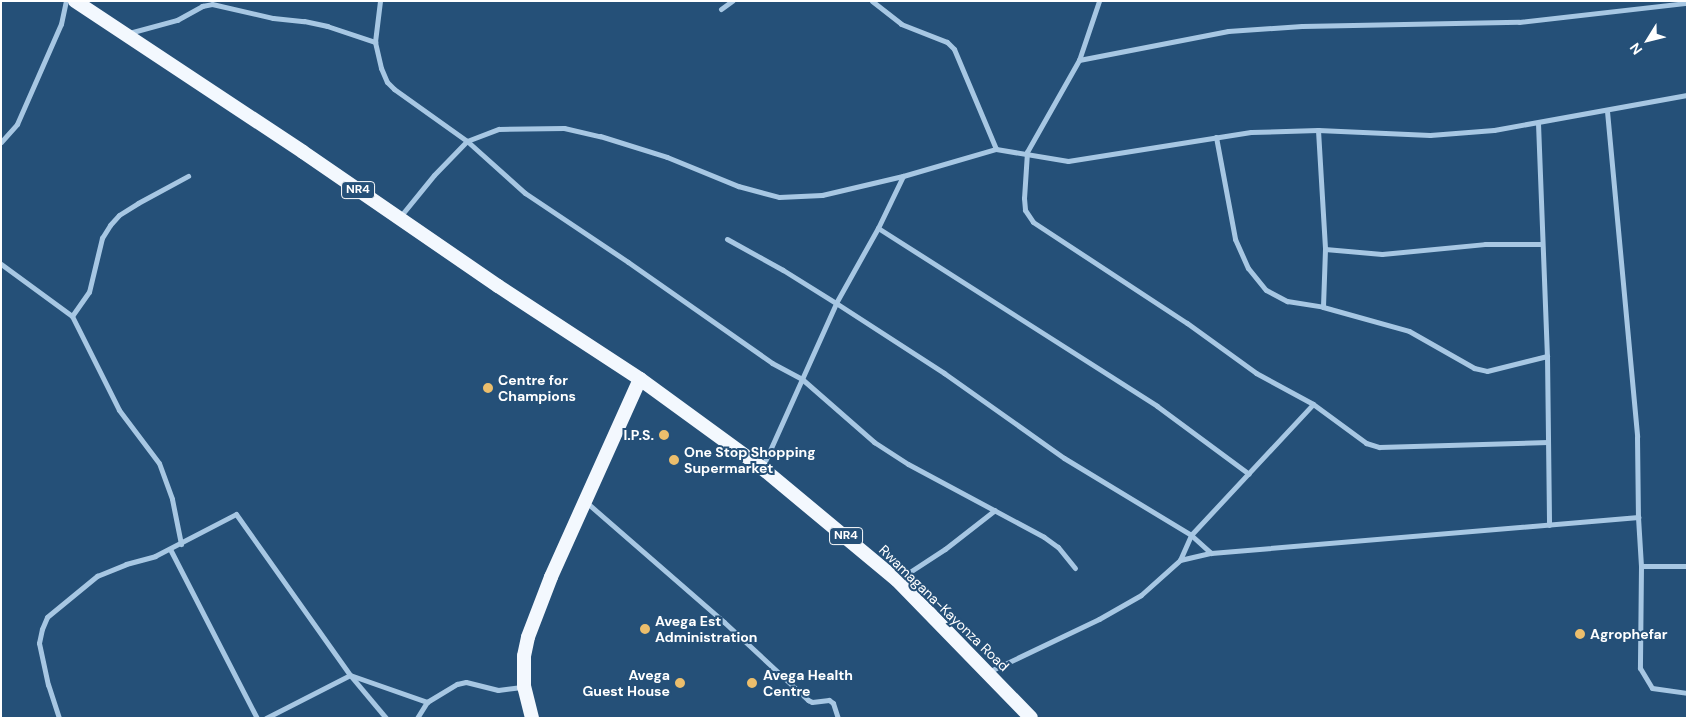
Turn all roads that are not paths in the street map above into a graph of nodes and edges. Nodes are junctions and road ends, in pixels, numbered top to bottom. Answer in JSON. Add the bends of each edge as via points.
{"nodes":[{"id":1,"x":66,"y":1,"type":"edge"},
{"id":2,"x":75,"y":1,"type":"edge"},
{"id":3,"x":380,"y":1,"type":"edge"},
{"id":4,"x":732,"y":1,"type":"edge"},
{"id":5,"x":872,"y":1,"type":"edge"},
{"id":6,"x":1099,"y":1,"type":"edge"},
{"id":7,"x":1687,"y":4,"type":"edge"},
{"id":8,"x":721,"y":9,"type":"dead end"},
{"id":9,"x":125,"y":35,"type":"junction"},
{"id":10,"x":375,"y":42,"type":"junction"},
{"id":11,"x":1079,"y":60,"type":"junction"},
{"id":12,"x":1687,"y":95,"type":"edge"},
{"id":13,"x":1607,"y":111,"type":"junction"},
{"id":14,"x":1538,"y":123,"type":"junction"},
{"id":15,"x":1318,"y":130,"type":"junction"},
{"id":16,"x":1216,"y":137,"type":"junction"},
{"id":17,"x":467,"y":141,"type":"junction"},
{"id":18,"x":1,"y":142,"type":"edge"},
{"id":19,"x":996,"y":149,"type":"junction"},
{"id":20,"x":1027,"y":152,"type":"junction"},
{"id":21,"x":188,"y":176,"type":"dead end"},
{"id":22,"x":903,"y":176,"type":"junction"},
{"id":23,"x":399,"y":218,"type":"junction"},
{"id":24,"x":878,"y":228,"type":"junction"},
{"id":25,"x":727,"y":239,"type":"dead end"},
{"id":26,"x":1542,"y":244,"type":"junction"},
{"id":27,"x":1326,"y":249,"type":"junction"},
{"id":28,"x":1,"y":264,"type":"edge"},
{"id":29,"x":836,"y":302,"type":"junction"},
{"id":30,"x":1323,"y":307,"type":"junction"},
{"id":31,"x":72,"y":316,"type":"junction"},
{"id":32,"x":1547,"y":356,"type":"junction"},
{"id":33,"x":640,"y":379,"type":"junction"},
{"id":34,"x":802,"y":379,"type":"junction"},
{"id":35,"x":1313,"y":404,"type":"junction"},
{"id":36,"x":1548,"y":442,"type":"junction"},
{"id":37,"x":762,"y":468,"type":"junction"},
{"id":38,"x":1249,"y":474,"type":"junction"},
{"id":39,"x":585,"y":501,"type":"junction"},
{"id":40,"x":995,"y":510,"type":"junction"},
{"id":41,"x":1638,"y":517,"type":"junction"},
{"id":42,"x":1549,"y":525,"type":"junction"},
{"id":43,"x":1191,"y":535,"type":"junction"},
{"id":44,"x":181,"y":544,"type":"junction"},
{"id":45,"x":170,"y":549,"type":"junction"},
{"id":46,"x":1211,"y":553,"type":"junction"},
{"id":47,"x":1180,"y":560,"type":"junction"},
{"id":48,"x":1641,"y":566,"type":"junction"},
{"id":49,"x":1687,"y":566,"type":"edge"},
{"id":50,"x":1075,"y":568,"type":"dead end"},
{"id":51,"x":896,"y":580,"type":"junction"},
{"id":52,"x":987,"y":672,"type":"junction"},
{"id":53,"x":350,"y":675,"type":"junction"},
{"id":54,"x":524,"y":687,"type":"junction"},
{"id":55,"x":1687,"y":693,"type":"edge"},
{"id":56,"x":427,"y":702,"type":"junction"},
{"id":57,"x":59,"y":718,"type":"edge"},
{"id":58,"x":257,"y":718,"type":"edge"},
{"id":59,"x":266,"y":718,"type":"edge"},
{"id":60,"x":386,"y":718,"type":"edge"},
{"id":61,"x":417,"y":718,"type":"edge"},
{"id":62,"x":532,"y":718,"type":"edge"},
{"id":63,"x":838,"y":718,"type":"edge"},
{"id":64,"x":1031,"y":718,"type":"edge"}],
"edges":[{"from":1,"to":18,"type":"street","via":[[61,24],[17,124]]},
{"from":2,"to":9,"type":"highway","number":"NR4"},
{"from":3,"to":10,"type":"street"},
{"from":4,"to":8,"type":"street"},
{"from":5,"to":19,"type":"street","via":[[900,24],[947,42],[954,49]]},
{"from":6,"to":11,"type":"street"},
{"from":7,"to":11,"type":"street","via":[[1519,22],[1302,26],[1228,31]]},
{"from":9,"to":10,"type":"street","via":[[176,20],[212,4],[327,26]]},
{"from":9,"to":23,"type":"highway","number":"NR4"},
{"from":10,"to":17,"type":"street","via":[[387,82]]},
{"from":11,"to":20,"type":"street"},
{"from":12,"to":13,"type":"street"},
{"from":13,"to":14,"type":"street"},
{"from":13,"to":41,"type":"street","via":[[1637,437]]},
{"from":14,"to":15,"type":"street","via":[[1430,135]]},
{"from":14,"to":26,"type":"street"},
{"from":15,"to":16,"type":"street","via":[[1251,132]]},
{"from":15,"to":27,"type":"street"},
{"from":16,"to":20,"type":"street","via":[[1068,161],[1051,160]]},
{"from":16,"to":30,"type":"street","via":[[1235,238],[1248,268],[1266,290],[1287,302]]},
{"from":17,"to":22,"type":"street","via":[[499,129],[564,128],[667,157],[738,186],[779,197],[822,195]]},
{"from":17,"to":23,"type":"street"},
{"from":17,"to":34,"type":"street","via":[[525,192],[772,363]]},
{"from":19,"to":20,"type":"street"},
{"from":19,"to":22,"type":"street"},
{"from":20,"to":35,"type":"street","via":[[1025,210],[1033,222],[1187,323],[1256,373]]},
{"from":21,"to":31,"type":"street","via":[[138,203],[110,225],[102,238],[89,292]]},
{"from":22,"to":24,"type":"street"},
{"from":23,"to":33,"type":"highway","number":"NR4"},
{"from":24,"to":29,"type":"street"},
{"from":24,"to":38,"type":"street","via":[[1157,406]]},
{"from":25,"to":29,"type":"street"},
{"from":26,"to":27,"type":"street","via":[[1485,244],[1382,254]]},
{"from":26,"to":32,"type":"street"},
{"from":27,"to":30,"type":"street"},
{"from":28,"to":31,"type":"street"},
{"from":29,"to":34,"type":"street"},
{"from":29,"to":43,"type":"street","via":[[1064,458]]},
{"from":30,"to":32,"type":"street","via":[[1409,331],[1481,370]]},
{"from":31,"to":44,"type":"street","via":[[119,410],[159,463],[172,499]]},
{"from":32,"to":36,"type":"street"},
{"from":33,"to":37,"type":"highway","name":"Rwamagana-Kayonza Road","number":"NR4"},
{"from":33,"to":39,"type":"highway"},
{"from":34,"to":37,"type":"street"},
{"from":34,"to":40,"type":"street","via":[[874,442],[908,464]]},
{"from":35,"to":36,"type":"street","via":[[1366,443],[1379,447]]},
{"from":35,"to":38,"type":"street"},
{"from":36,"to":42,"type":"street"},
{"from":37,"to":51,"type":"highway","name":"Rwamagana-Kayonza Road","number":"NR4"},
{"from":38,"to":43,"type":"street"},
{"from":39,"to":54,"type":"highway","via":[[528,636]]},
{"from":39,"to":63,"type":"street","via":[[808,700],[829,700],[833,703]]},
{"from":40,"to":50,"type":"street","via":[[1058,547]]},
{"from":40,"to":51,"type":"street","via":[[945,549]]},
{"from":41,"to":42,"type":"street"},
{"from":41,"to":48,"type":"street"},
{"from":42,"to":46,"type":"street"},
{"from":43,"to":46,"type":"street"},
{"from":43,"to":47,"type":"street"},
{"from":44,"to":45,"type":"street"},
{"from":44,"to":53,"type":"street","via":[[232,515],[240,516]]},
{"from":45,"to":57,"type":"street","via":[[97,576],[47,617],[39,642]]},
{"from":45,"to":58,"type":"street"},
{"from":46,"to":47,"type":"street"},
{"from":47,"to":52,"type":"street","via":[[1141,595],[1099,620]]},
{"from":48,"to":49,"type":"street"},
{"from":48,"to":55,"type":"street","via":[[1640,668],[1652,688]]},
{"from":51,"to":52,"type":"highway","name":"Rwamagana-Kayonza Road","number":"NR4"},
{"from":52,"to":64,"type":"highway","name":"Rwamagana-Kayonza Road","number":"NR4"},
{"from":53,"to":56,"type":"street"},
{"from":53,"to":59,"type":"street"},
{"from":53,"to":60,"type":"street"},
{"from":54,"to":56,"type":"street","via":[[498,690],[466,682]]},
{"from":54,"to":62,"type":"highway"},
{"from":56,"to":61,"type":"street"}]}
